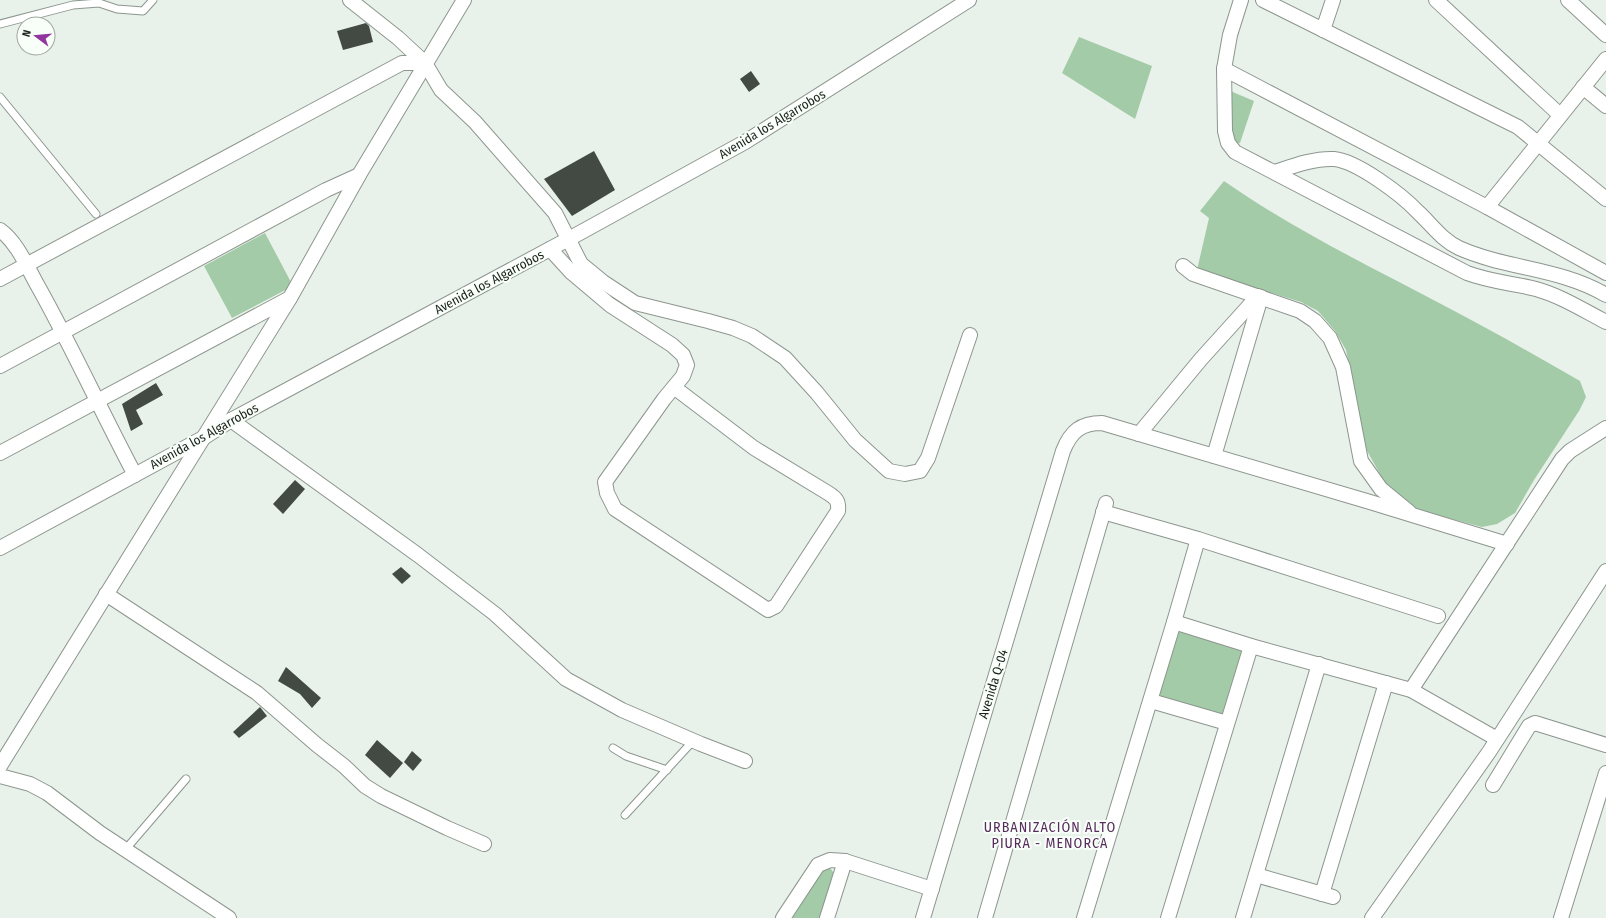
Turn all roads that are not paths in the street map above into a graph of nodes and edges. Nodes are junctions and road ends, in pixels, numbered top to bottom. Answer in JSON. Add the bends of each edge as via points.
{"nodes":[{"id":1,"x":153,"y":0,"type":"edge"},
{"id":2,"x":350,"y":0,"type":"edge"},
{"id":3,"x":464,"y":0,"type":"edge"},
{"id":4,"x":969,"y":0,"type":"edge"},
{"id":5,"x":1241,"y":0,"type":"edge"},
{"id":6,"x":1264,"y":0,"type":"edge"},
{"id":7,"x":1333,"y":0,"type":"edge"},
{"id":8,"x":1436,"y":0,"type":"edge"},
{"id":9,"x":1568,"y":0,"type":"edge"},
{"id":10,"x":0,"y":24,"type":"edge"},
{"id":11,"x":1323,"y":30,"type":"junction"},
{"id":12,"x":1606,"y":35,"type":"edge"},
{"id":13,"x":1606,"y":59,"type":"edge"},
{"id":14,"x":425,"y":63,"type":"junction"},
{"id":15,"x":1224,"y":69,"type":"junction"},
{"id":16,"x":1583,"y":87,"type":"junction"},
{"id":17,"x":0,"y":96,"type":"edge"},
{"id":18,"x":1606,"y":106,"type":"edge"},
{"id":19,"x":1560,"y":115,"type":"junction"},
{"id":20,"x":1536,"y":144,"type":"junction"},
{"id":21,"x":1275,"y":172,"type":"junction"},
{"id":22,"x":359,"y":175,"type":"junction"},
{"id":23,"x":1606,"y":199,"type":"edge"},
{"id":24,"x":1487,"y":207,"type":"junction"},
{"id":25,"x":100,"y":219,"type":"junction"},
{"id":26,"x":0,"y":230,"type":"edge"},
{"id":27,"x":568,"y":240,"type":"junction"},
{"id":28,"x":550,"y":249,"type":"junction"},
{"id":29,"x":26,"y":264,"type":"junction"},
{"id":30,"x":1183,"y":266,"type":"dead end"},
{"id":31,"x":1606,"y":273,"type":"edge"},
{"id":32,"x":0,"y":278,"type":"edge"},
{"id":33,"x":1606,"y":295,"type":"edge"},
{"id":34,"x":1260,"y":296,"type":"junction"},
{"id":35,"x":290,"y":298,"type":"junction"},
{"id":36,"x":1606,"y":322,"type":"edge"},
{"id":37,"x":63,"y":332,"type":"junction"},
{"id":38,"x":970,"y":335,"type":"dead end"},
{"id":39,"x":0,"y":366,"type":"edge"},
{"id":40,"x":675,"y":388,"type":"junction"},
{"id":41,"x":96,"y":402,"type":"junction"},
{"id":42,"x":231,"y":420,"type":"junction"},
{"id":43,"x":1606,"y":428,"type":"edge"},
{"id":44,"x":1139,"y":434,"type":"junction"},
{"id":45,"x":203,"y":438,"type":"junction"},
{"id":46,"x":0,"y":453,"type":"edge"},
{"id":47,"x":1214,"y":456,"type":"junction"},
{"id":48,"x":135,"y":475,"type":"junction"},
{"id":49,"x":1416,"y":517,"type":"junction"},
{"id":50,"x":1198,"y":539,"type":"junction"},
{"id":51,"x":1507,"y":544,"type":"junction"},
{"id":52,"x":0,"y":548,"type":"edge"},
{"id":53,"x":1606,"y":571,"type":"edge"},
{"id":54,"x":106,"y":594,"type":"junction"},
{"id":55,"x":1438,"y":616,"type":"dead end"},
{"id":56,"x":1174,"y":622,"type":"junction"},
{"id":57,"x":1250,"y":646,"type":"junction"},
{"id":58,"x":1319,"y":664,"type":"junction"},
{"id":59,"x":1386,"y":683,"type":"junction"},
{"id":60,"x":1411,"y":690,"type":"junction"},
{"id":61,"x":1151,"y":701,"type":"junction"},
{"id":62,"x":1227,"y":723,"type":"junction"},
{"id":63,"x":1497,"y":740,"type":"junction"},
{"id":64,"x":693,"y":741,"type":"junction"},
{"id":65,"x":1606,"y":745,"type":"edge"},
{"id":66,"x":613,"y":748,"type":"dead end"},
{"id":67,"x":745,"y":761,"type":"dead end"},
{"id":68,"x":0,"y":766,"type":"edge"},
{"id":69,"x":667,"y":770,"type":"junction"},
{"id":70,"x":1606,"y":773,"type":"edge"},
{"id":71,"x":0,"y":776,"type":"edge"},
{"id":72,"x":186,"y":779,"type":"dead end"},
{"id":73,"x":1493,"y":785,"type":"dead end"},
{"id":74,"x":625,"y":815,"type":"dead end"},
{"id":75,"x":484,"y":844,"type":"dead end"},
{"id":76,"x":125,"y":850,"type":"junction"},
{"id":77,"x":845,"y":861,"type":"junction"},
{"id":78,"x":1256,"y":875,"type":"junction"},
{"id":79,"x":932,"y":889,"type":"junction"},
{"id":80,"x":230,"y":918,"type":"edge"},
{"id":81,"x":783,"y":918,"type":"edge"},
{"id":82,"x":827,"y":918,"type":"edge"},
{"id":83,"x":923,"y":918,"type":"edge"},
{"id":84,"x":985,"y":918,"type":"edge"},
{"id":85,"x":1084,"y":918,"type":"edge"},
{"id":86,"x":1168,"y":918,"type":"edge"},
{"id":87,"x":1243,"y":918,"type":"edge"},
{"id":88,"x":1372,"y":918,"type":"edge"},
{"id":89,"x":1561,"y":918,"type":"edge"}],
"edges":[{"from":1,"to":10,"type":"lane","via":[[143,11],[117,10],[99,3],[73,4]]},
{"from":2,"to":14,"type":"street"},
{"from":3,"to":14,"type":"street"},
{"from":4,"to":27,"type":"street","name":"Avenida los Algarrobos","via":[[745,142]]},
{"from":5,"to":15,"type":"street","via":[[1230,35]]},
{"from":6,"to":11,"type":"street"},
{"from":7,"to":11,"type":"street"},
{"from":8,"to":19,"type":"street"},
{"from":9,"to":12,"type":"street"},
{"from":11,"to":20,"type":"street","via":[[1518,127]]},
{"from":13,"to":16,"type":"street"},
{"from":14,"to":22,"type":"street"},
{"from":14,"to":25,"type":"street","via":[[402,63]]},
{"from":14,"to":27,"type":"street","via":[[441,90],[476,122],[555,213]]},
{"from":15,"to":21,"type":"street","via":[[1225,131],[1228,143],[1235,152]]},
{"from":15,"to":24,"type":"street"},
{"from":16,"to":18,"type":"street"},
{"from":16,"to":19,"type":"street"},
{"from":17,"to":25,"type":"lane"},
{"from":19,"to":20,"type":"street"},
{"from":20,"to":23,"type":"street"},
{"from":20,"to":24,"type":"street"},
{"from":21,"to":33,"type":"street","via":[[1334,159],[1352,164],[1403,198],[1435,231],[1457,247],[1492,260],[1560,276]]},
{"from":21,"to":36,"type":"street","via":[[1467,273],[1488,281],[1536,289],[1565,300]]},
{"from":22,"to":35,"type":"street"},
{"from":22,"to":37,"type":"street","via":[[326,190]]},
{"from":24,"to":31,"type":"street"},
{"from":25,"to":29,"type":"street"},
{"from":26,"to":29,"type":"street","via":[[12,242]]},
{"from":27,"to":28,"type":"street","name":"Avenida los Algarrobos"},
{"from":27,"to":38,"type":"street","via":[[581,264],[635,303],[734,328],[752,336],[785,358],[855,440],[889,471],[904,474],[920,471],[928,458]]},
{"from":28,"to":40,"type":"street","via":[[572,273],[610,305],[672,345],[683,355],[687,365]]},
{"from":28,"to":42,"type":"street","name":"Avenida los Algarrobos"},
{"from":29,"to":32,"type":"street"},
{"from":29,"to":37,"type":"street"},
{"from":30,"to":34,"type":"street","via":[[1193,274]]},
{"from":34,"to":44,"type":"street","via":[[1200,359]]},
{"from":34,"to":47,"type":"street"},
{"from":34,"to":49,"type":"street","via":[[1300,311],[1315,321],[1330,338],[1343,368],[1361,461],[1381,489]]},
{"from":35,"to":41,"type":"street"},
{"from":35,"to":45,"type":"street"},
{"from":37,"to":39,"type":"street"},
{"from":37,"to":41,"type":"street"},
{"from":40,"to":40,"type":"street","via":[[664,399],[606,482],[607,493],[615,509],[768,610],[776,606],[838,511],[838,503],[828,493],[754,448]]},
{"from":41,"to":46,"type":"street"},
{"from":41,"to":48,"type":"street"},
{"from":42,"to":45,"type":"street","name":"Avenida los Algarrobos"},
{"from":42,"to":64,"type":"street","via":[[424,559],[495,614],[566,679],[622,710]]},
{"from":43,"to":51,"type":"street","via":[[1562,459]]},
{"from":44,"to":47,"type":"street","name":"Avenida Q-04"},
{"from":44,"to":79,"type":"street","name":"Avenida Q-04","via":[[1102,423],[1090,423],[1077,429],[1068,440]]},
{"from":45,"to":48,"type":"street","name":"Avenida los Algarrobos"},
{"from":45,"to":54,"type":"street"},
{"from":47,"to":49,"type":"street","name":"Avenida Q-04"},
{"from":48,"to":52,"type":"street","name":"Avenida los Algarrobos"},
{"from":49,"to":51,"type":"street","name":"Avenida Q-04"},
{"from":50,"to":55,"type":"street"},
{"from":50,"to":56,"type":"street"},
{"from":50,"to":84,"type":"street","via":[[1105,508]]},
{"from":51,"to":60,"type":"street"},
{"from":53,"to":63,"type":"street"},
{"from":54,"to":68,"type":"street"},
{"from":54,"to":75,"type":"street","via":[[257,693],[365,786]]},
{"from":56,"to":57,"type":"street"},
{"from":56,"to":61,"type":"street"},
{"from":57,"to":58,"type":"street"},
{"from":57,"to":62,"type":"street"},
{"from":58,"to":59,"type":"street"},
{"from":58,"to":78,"type":"street"},
{"from":59,"to":60,"type":"street"},
{"from":59,"to":78,"type":"street","via":[[1327,896]]},
{"from":60,"to":63,"type":"street"},
{"from":61,"to":62,"type":"street"},
{"from":61,"to":85,"type":"street"},
{"from":62,"to":86,"type":"street"},
{"from":63,"to":88,"type":"street"},
{"from":64,"to":67,"type":"street"},
{"from":64,"to":69,"type":"lane"},
{"from":65,"to":73,"type":"street","via":[[1535,723],[1529,726]]},
{"from":66,"to":69,"type":"lane","via":[[626,756]]},
{"from":69,"to":74,"type":"lane"},
{"from":70,"to":89,"type":"street"},
{"from":71,"to":76,"type":"street","via":[[30,784],[47,793]]},
{"from":72,"to":76,"type":"lane"},
{"from":76,"to":80,"type":"street"},
{"from":77,"to":79,"type":"street"},
{"from":77,"to":81,"type":"street","via":[[830,860],[818,865]]},
{"from":77,"to":82,"type":"street"},
{"from":78,"to":87,"type":"street"},
{"from":79,"to":83,"type":"street","name":"Avenida Q-04"}]}
